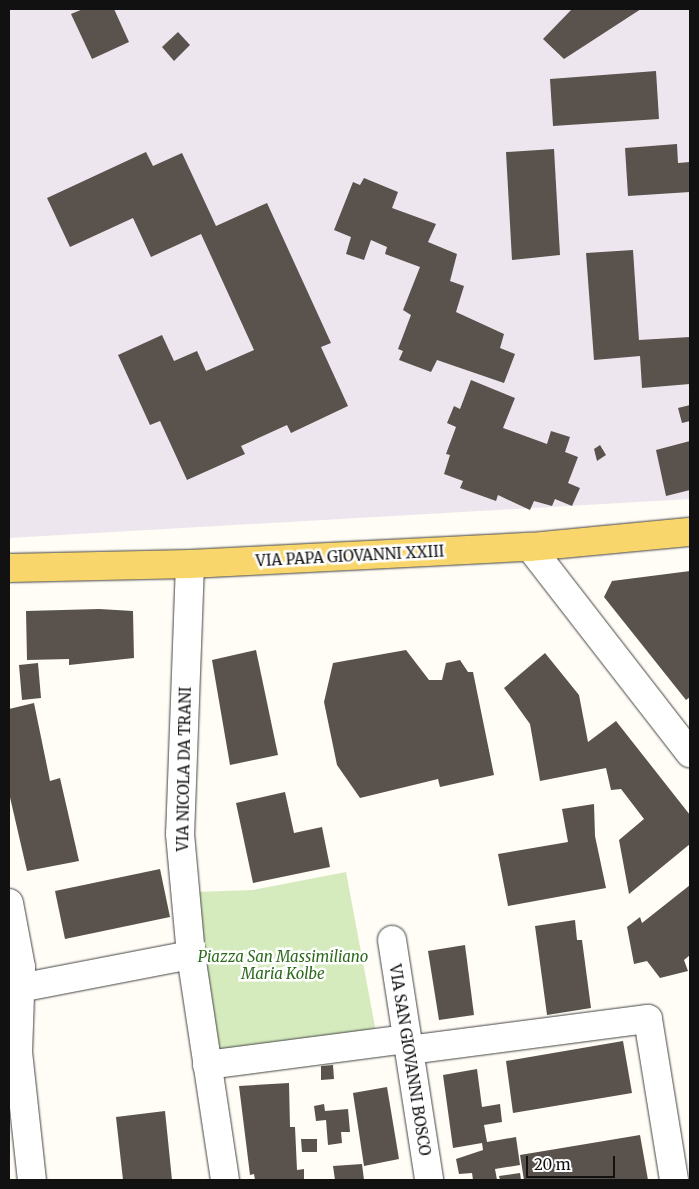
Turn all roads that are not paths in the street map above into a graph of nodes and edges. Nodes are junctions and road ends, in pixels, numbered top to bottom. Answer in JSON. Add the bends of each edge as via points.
{"nodes":[{"id":1,"x":690,"y":532,"type":"edge"},
{"id":2,"x":530,"y":547,"type":"junction"},
{"id":3,"x":190,"y":564,"type":"junction"},
{"id":4,"x":9,"y":568,"type":"edge"},
{"id":5,"x":690,"y":753,"type":"edge"},
{"id":6,"x":9,"y":903,"type":"edge"},
{"id":7,"x":392,"y":940,"type":"dead end"},
{"id":8,"x":191,"y":955,"type":"junction"},
{"id":9,"x":19,"y":988,"type":"junction"},
{"id":10,"x":408,"y":1045,"type":"junction"},
{"id":11,"x":207,"y":1065,"type":"junction"},
{"id":12,"x":17,"y":1126,"type":"edge"},
{"id":13,"x":32,"y":1180,"type":"edge"},
{"id":14,"x":225,"y":1180,"type":"edge"},
{"id":15,"x":429,"y":1180,"type":"edge"},
{"id":16,"x":674,"y":1180,"type":"edge"}],
"edges":[{"from":1,"to":2,"type":"main road","name":"VIA PAPA GIOVANNI XXIII"},
{"from":2,"to":3,"type":"main road","name":"VIA PAPA GIOVANNI XXIII"},
{"from":2,"to":5,"type":"street"},
{"from":3,"to":4,"type":"main road","name":"VIA PAPA GIOVANNI XXIII"},
{"from":3,"to":8,"type":"street","name":"VIA NICOLA DA TRANI","via":[[180,834]]},
{"from":6,"to":9,"type":"street","via":[[19,942]]},
{"from":7,"to":10,"type":"street","name":"VIA SAN GIOVANNI BOSCO"},
{"from":8,"to":9,"type":"street"},
{"from":8,"to":11,"type":"street","name":"VIA NICOLA DA TRANI"},
{"from":9,"to":12,"type":"street"},
{"from":10,"to":11,"type":"street"},
{"from":10,"to":15,"type":"street","name":"VIA SAN GIOVANNI BOSCO"},
{"from":10,"to":16,"type":"street","via":[[648,1019]]},
{"from":11,"to":14,"type":"street","name":"VIA NICOLA DA TRANI"},
{"from":12,"to":13,"type":"street"}]}
